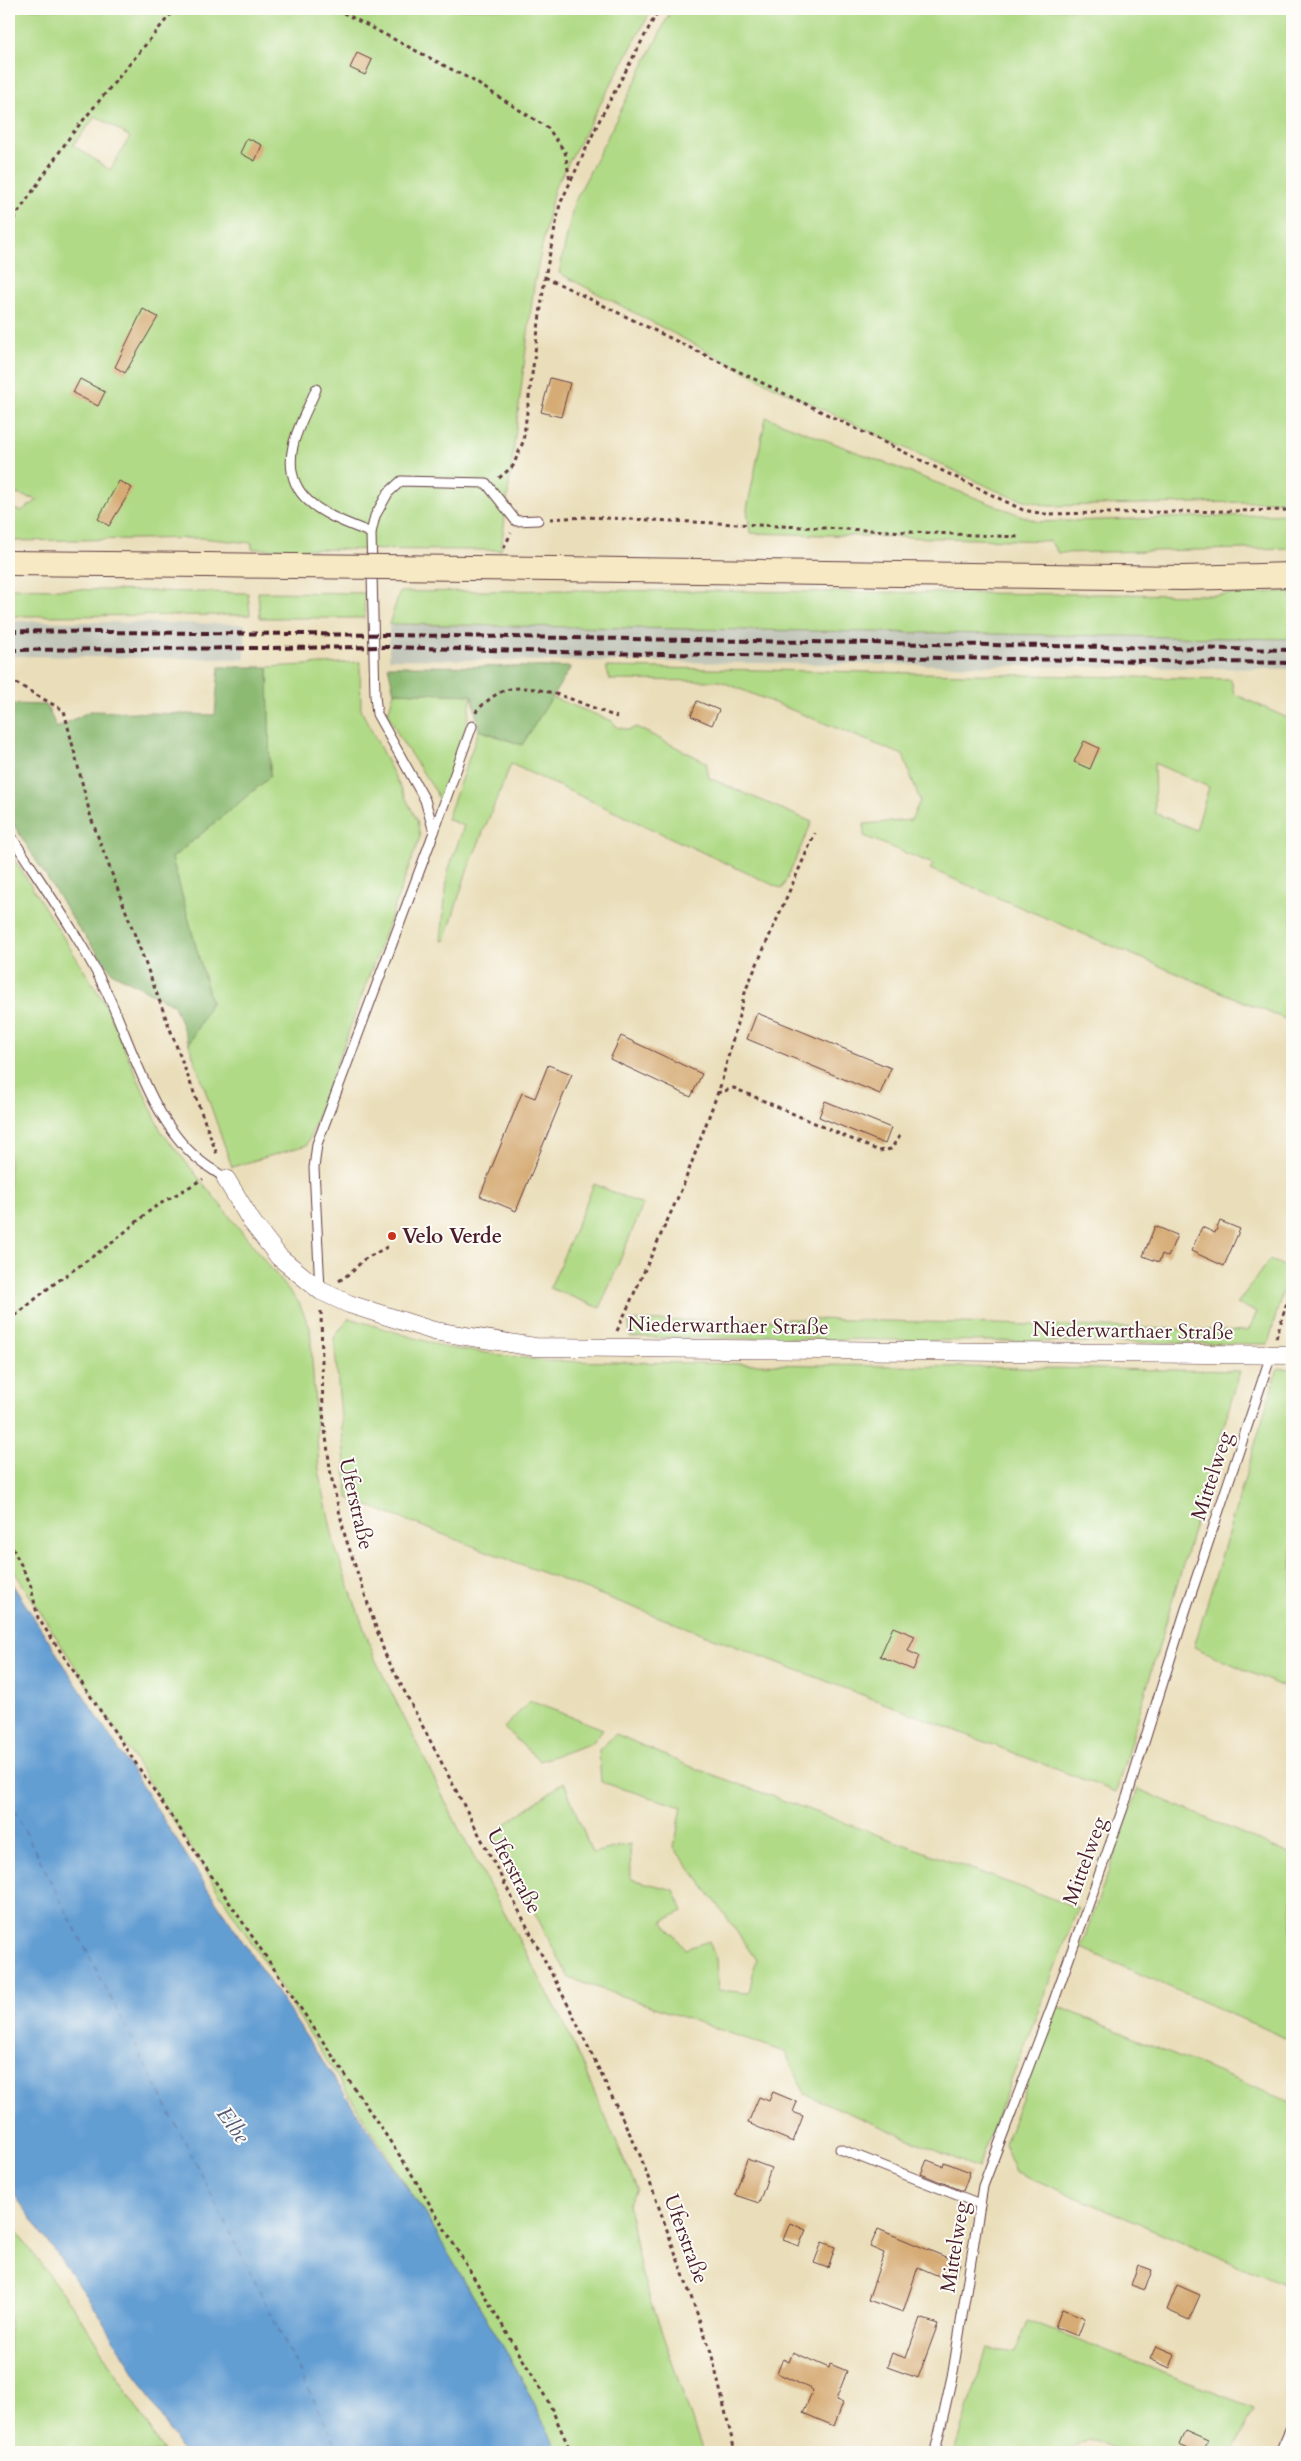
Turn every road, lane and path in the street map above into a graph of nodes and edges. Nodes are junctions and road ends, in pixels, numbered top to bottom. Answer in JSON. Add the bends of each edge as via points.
{"nodes":[{"id":1,"x":175,"y":9,"type":"edge"},
{"id":2,"x":336,"y":9,"type":"edge"},
{"id":3,"x":659,"y":9,"type":"edge"},
{"id":4,"x":570,"y":182,"type":"junction"},
{"id":5,"x":9,"y":226,"type":"edge"},
{"id":6,"x":545,"y":277,"type":"junction"},
{"id":7,"x":316,"y":389,"type":"dead end"},
{"id":8,"x":486,"y":483,"type":"junction"},
{"id":9,"x":1292,"y":510,"type":"edge"},
{"id":10,"x":538,"y":520,"type":"joint"},
{"id":11,"x":371,"y":533,"type":"junction"},
{"id":12,"x":1019,"y":537,"type":"dead end"},
{"id":13,"x":9,"y":563,"type":"edge"},
{"id":14,"x":1292,"y":575,"type":"edge"},
{"id":15,"x":9,"y":679,"type":"edge"},
{"id":16,"x":617,"y":717,"type":"dead end"},
{"id":17,"x":472,"y":726,"type":"joint"},
{"id":18,"x":434,"y":832,"type":"junction"},
{"id":19,"x":9,"y":833,"type":"edge"},
{"id":20,"x":815,"y":833,"type":"dead end"},
{"id":21,"x":717,"y":1093,"type":"junction"},
{"id":22,"x":900,"y":1135,"type":"dead end"},
{"id":23,"x":222,"y":1175,"type":"junction"},
{"id":24,"x":389,"y":1246,"type":"dead end"},
{"id":25,"x":342,"y":1280,"type":"dead end"},
{"id":26,"x":1292,"y":1286,"type":"edge"},
{"id":27,"x":320,"y":1291,"type":"junction"},
{"id":28,"x":9,"y":1321,"type":"edge"},
{"id":29,"x":610,"y":1348,"type":"junction"},
{"id":30,"x":1271,"y":1355,"type":"junction"},
{"id":31,"x":1292,"y":1355,"type":"edge"},
{"id":32,"x":9,"y":1540,"type":"edge"},
{"id":33,"x":840,"y":2149,"type":"dead end"},
{"id":34,"x":980,"y":2204,"type":"junction"},
{"id":35,"x":1292,"y":2425,"type":"edge"},
{"id":36,"x":571,"y":2452,"type":"edge"},
{"id":37,"x":735,"y":2452,"type":"edge"},
{"id":38,"x":935,"y":2452,"type":"edge"},
{"id":39,"x":1280,"y":2452,"type":"edge"}],
"edges":[{"from":1,"to":5,"type":"path","via":[[71,136]]},
{"from":2,"to":4,"type":"path","via":[[472,80],[548,128],[565,152]]},
{"from":3,"to":4,"type":"path"},
{"from":4,"to":6,"type":"path","via":[[560,204]]},
{"from":6,"to":8,"type":"path","via":[[519,456],[514,466]]},
{"from":6,"to":9,"type":"path","via":[[1023,510],[1045,514]]},
{"from":7,"to":11,"type":"lane","via":[[293,446],[296,488],[310,504]]},
{"from":8,"to":10,"type":"lane","via":[[516,521]]},
{"from":8,"to":11,"type":"lane","via":[[401,481],[388,493],[374,516]]},
{"from":10,"to":12,"type":"path","via":[[585,518]]},
{"from":11,"to":18,"type":"lane","via":[[372,661],[377,714],[425,800]]},
{"from":13,"to":14,"type":"main road","bridge":true,"via":[[1183,578]]},
{"from":15,"to":23,"type":"path","via":[[64,711],[90,818]]},
{"from":16,"to":17,"type":"path","via":[[526,687],[500,692],[477,710]]},
{"from":17,"to":18,"type":"lane"},
{"from":18,"to":27,"type":"lane","via":[[317,1144],[314,1168]]},
{"from":19,"to":23,"type":"lane","via":[[106,990],[138,1066],[169,1127],[198,1159]]},
{"from":20,"to":21,"type":"path","via":[[746,989]]},
{"from":21,"to":22,"type":"path","via":[[734,1088],[879,1150],[890,1149]]},
{"from":21,"to":29,"type":"path","via":[[684,1186]]},
{"from":23,"to":27,"type":"street","name":"Niederwarthaer Straße","via":[[279,1257]]},
{"from":23,"to":28,"type":"path","via":[[153,1208]]},
{"from":24,"to":25,"type":"path","via":[[363,1260]]},
{"from":26,"to":30,"type":"path"},
{"from":27,"to":29,"type":"street","name":"Niederwarthaer Straße","via":[[387,1317],[456,1336],[536,1347]]},
{"from":27,"to":37,"type":"path","name":"Uferstraße","via":[[323,1413],[331,1476],[345,1536],[385,1654],[569,2007],[640,2155],[711,2352]]},
{"from":29,"to":30,"type":"street","name":"Niederwarthaer Straße"},
{"from":30,"to":31,"type":"street","name":"Niederwarthaer Straße"},
{"from":30,"to":34,"type":"lane","name":"Mittelweg","via":[[1127,1796],[983,2186]]},
{"from":32,"to":36,"type":"path","via":[[30,1583],[38,1618],[408,2168],[549,2403]]},
{"from":33,"to":34,"type":"lane"},
{"from":34,"to":38,"type":"lane","name":"Mittelweg","via":[[953,2372]]},
{"from":35,"to":39,"type":"lane"}]}
